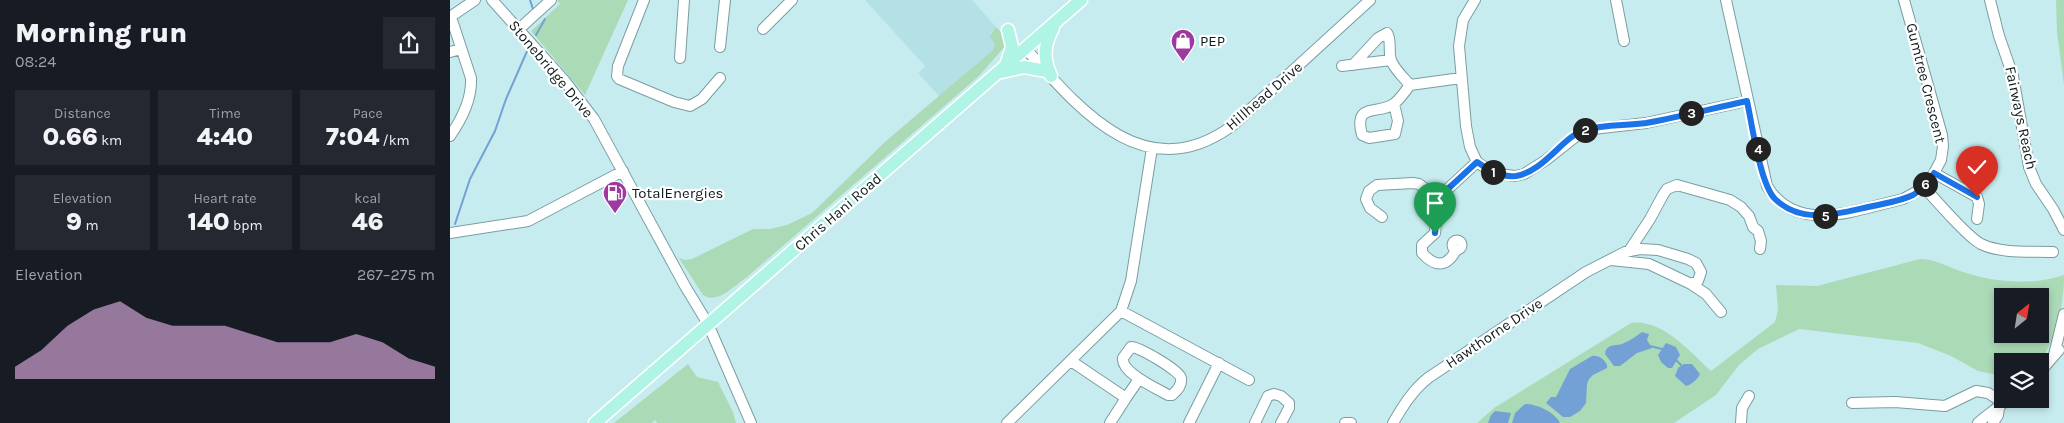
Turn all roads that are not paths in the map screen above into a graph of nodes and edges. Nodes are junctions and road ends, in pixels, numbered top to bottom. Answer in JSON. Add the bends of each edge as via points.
{"nodes":[{"id":1,"x":475,"y":0,"type":"edge"},
{"id":2,"x":492,"y":0,"type":"edge"},
{"id":3,"x":551,"y":0,"type":"edge"},
{"id":4,"x":644,"y":0,"type":"edge"},
{"id":5,"x":684,"y":0,"type":"edge"},
{"id":6,"x":725,"y":0,"type":"edge"},
{"id":7,"x":792,"y":0,"type":"edge"},
{"id":8,"x":1081,"y":0,"type":"edge"},
{"id":9,"x":1370,"y":0,"type":"edge"},
{"id":10,"x":1475,"y":0,"type":"edge"},
{"id":11,"x":1616,"y":0,"type":"edge"},
{"id":12,"x":1726,"y":0,"type":"edge"},
{"id":13,"x":1904,"y":0,"type":"edge"},
{"id":14,"x":1990,"y":0,"type":"edge"},
{"id":15,"x":450,"y":17,"type":"edge"},
{"id":16,"x":1057,"y":22,"type":"junction"},
{"id":17,"x":519,"y":29,"type":"junction"},
{"id":18,"x":763,"y":29,"type":"dead end"},
{"id":19,"x":1008,"y":30,"type":"dead end"},
{"id":20,"x":1624,"y":41,"type":"dead end"},
{"id":21,"x":720,"y":47,"type":"dead end"},
{"id":22,"x":461,"y":49,"type":"junction"},
{"id":23,"x":1026,"y":49,"type":"junction"},
{"id":24,"x":450,"y":52,"type":"edge"},
{"id":25,"x":680,"y":58,"type":"dead end"},
{"id":26,"x":1391,"y":60,"type":"junction"},
{"id":27,"x":1002,"y":70,"type":"junction"},
{"id":28,"x":1048,"y":74,"type":"junction"},
{"id":29,"x":720,"y":78,"type":"dead end"},
{"id":30,"x":1461,"y":78,"type":"junction"},
{"id":31,"x":1410,"y":85,"type":"junction"},
{"id":32,"x":1747,"y":101,"type":"junction"},
{"id":33,"x":1394,"y":104,"type":"dead end"},
{"id":34,"x":450,"y":136,"type":"edge"},
{"id":35,"x":1152,"y":148,"type":"junction"},
{"id":36,"x":1477,"y":162,"type":"junction"},
{"id":37,"x":623,"y":171,"type":"junction"},
{"id":38,"x":1934,"y":173,"type":"junction"},
{"id":39,"x":1923,"y":186,"type":"junction"},
{"id":40,"x":1438,"y":198,"type":"junction"},
{"id":41,"x":1382,"y":217,"type":"dead end"},
{"id":42,"x":1976,"y":219,"type":"dead end"},
{"id":43,"x":2064,"y":230,"type":"edge"},
{"id":44,"x":450,"y":234,"type":"edge"},
{"id":45,"x":1760,"y":249,"type":"dead end"},
{"id":46,"x":1456,"y":250,"type":"dead end"},
{"id":47,"x":1629,"y":251,"type":"junction"},
{"id":48,"x":2053,"y":252,"type":"dead end"},
{"id":49,"x":1670,"y":253,"type":"junction"},
{"id":50,"x":1611,"y":260,"type":"junction"},
{"id":51,"x":1662,"y":269,"type":"junction"},
{"id":52,"x":1691,"y":284,"type":"junction"},
{"id":53,"x":1122,"y":311,"type":"junction"},
{"id":54,"x":1721,"y":312,"type":"dead end"},
{"id":55,"x":2063,"y":321,"type":"edge"},
{"id":56,"x":708,"y":324,"type":"junction"},
{"id":57,"x":2064,"y":344,"type":"edge"},
{"id":58,"x":2054,"y":355,"type":"junction"},
{"id":59,"x":1071,"y":361,"type":"junction"},
{"id":60,"x":2049,"y":361,"type":"edge"},
{"id":61,"x":1220,"y":363,"type":"junction"},
{"id":62,"x":1140,"y":379,"type":"junction"},
{"id":63,"x":1250,"y":380,"type":"dead end"},
{"id":64,"x":1749,"y":396,"type":"dead end"},
{"id":65,"x":1994,"y":397,"type":"edge"},
{"id":66,"x":1126,"y":398,"type":"junction"},
{"id":67,"x":1852,"y":403,"type":"dead end"},
{"id":68,"x":1995,"y":408,"type":"edge"},
{"id":69,"x":2002,"y":408,"type":"edge"},
{"id":70,"x":595,"y":423,"type":"edge"},
{"id":71,"x":751,"y":423,"type":"edge"},
{"id":72,"x":1007,"y":423,"type":"edge"},
{"id":73,"x":1110,"y":423,"type":"edge"},
{"id":74,"x":1189,"y":423,"type":"edge"},
{"id":75,"x":1255,"y":423,"type":"edge"},
{"id":76,"x":1281,"y":423,"type":"edge"},
{"id":77,"x":1345,"y":423,"type":"edge"},
{"id":78,"x":1352,"y":423,"type":"edge"},
{"id":79,"x":1393,"y":423,"type":"edge"},
{"id":80,"x":1741,"y":423,"type":"edge"},
{"id":81,"x":1978,"y":423,"type":"edge"},
{"id":82,"x":1993,"y":423,"type":"edge"}],
"edges":[{"from":1,"to":15,"type":"street"},
{"from":2,"to":17,"type":"street","name":"Stonebridge Drive"},
{"from":3,"to":17,"type":"street"},
{"from":4,"to":29,"type":"street","via":[[616,76],[690,106]]},
{"from":5,"to":25,"type":"street"},
{"from":6,"to":21,"type":"street"},
{"from":7,"to":18,"type":"street"},
{"from":8,"to":16,"type":"main road","name":"Chris Hani Road"},
{"from":9,"to":35,"type":"street","name":"Hillhead Drive","via":[[1223,132],[1183,147]]},
{"from":10,"to":30,"type":"street","via":[[1463,20],[1460,35]]},
{"from":11,"to":20,"type":"street"},
{"from":12,"to":32,"type":"street","name":"Gumtree Crescent"},
{"from":13,"to":38,"type":"street","name":"Gumtree Crescent","via":[[1942,135],[1941,160]]},
{"from":14,"to":43,"type":"street","name":"Fairways Reach","via":[[2013,76],[2029,166]]},
{"from":15,"to":22,"type":"street"},
{"from":16,"to":23,"type":"main road","name":"Chris Hani Road"},
{"from":16,"to":28,"type":"main road","via":[[1045,48]]},
{"from":17,"to":37,"type":"street","name":"Stonebridge Drive","via":[[580,99]]},
{"from":19,"to":27,"type":"main road","via":[[1012,51]]},
{"from":22,"to":24,"type":"street"},
{"from":22,"to":34,"type":"street","via":[[471,88]]},
{"from":23,"to":27,"type":"main road","name":"Chris Hani Road"},
{"from":23,"to":28,"type":"street","name":"Hillhead Drive"},
{"from":26,"to":26,"type":"street","via":[[1390,38],[1384,33],[1348,65]]},
{"from":26,"to":31,"type":"street"},
{"from":27,"to":28,"type":"main road","via":[[1024,67]]},
{"from":27,"to":56,"type":"main road","name":"Chris Hani Road"},
{"from":28,"to":35,"type":"street","name":"Hillhead Drive","via":[[1103,127],[1130,142]]},
{"from":30,"to":31,"type":"street"},
{"from":30,"to":36,"type":"street","via":[[1468,138]]},
{"from":31,"to":33,"type":"street"},
{"from":32,"to":36,"type":"street","via":[[1646,123],[1584,130],[1524,174],[1499,174]]},
{"from":32,"to":39,"type":"street","name":"Gumtree Crescent","via":[[1767,186],[1775,199],[1797,212],[1833,215],[1904,199]]},
{"from":35,"to":53,"type":"street","via":[[1131,281]]},
{"from":36,"to":40,"type":"street"},
{"from":37,"to":44,"type":"street","via":[[528,221]]},
{"from":37,"to":56,"type":"street","name":"Stonebridge Drive"},
{"from":38,"to":39,"type":"street","name":"Gumtree Crescent"},
{"from":38,"to":42,"type":"street","via":[[1977,197]]},
{"from":39,"to":48,"type":"street","via":[[1979,243],[2002,249]]},
{"from":40,"to":41,"type":"street","via":[[1416,183],[1377,185],[1369,191],[1366,199],[1370,208]]},
{"from":40,"to":46,"type":"street","via":[[1435,233],[1422,245],[1422,253],[1440,264]]},
{"from":45,"to":47,"type":"street","via":[[1758,231],[1741,207],[1730,200],[1677,185],[1667,188]]},
{"from":47,"to":49,"type":"street","name":"Hawthorne Drive","via":[[1640,249]]},
{"from":47,"to":50,"type":"street","name":"Hawthorne Drive"},
{"from":49,"to":51,"type":"street"},
{"from":49,"to":52,"type":"street","name":"Hawthorne Drive","via":[[1688,259],[1700,268],[1700,277]]},
{"from":50,"to":51,"type":"street","name":"Hawthorne Drive","via":[[1640,262]]},
{"from":50,"to":79,"type":"street","name":"Hawthorne Drive","via":[[1586,272],[1428,378],[1406,400]]},
{"from":51,"to":52,"type":"street","name":"Hawthorne Drive"},
{"from":52,"to":54,"type":"street","name":"Hawthorne Drive","via":[[1706,294]]},
{"from":53,"to":59,"type":"street"},
{"from":53,"to":61,"type":"street"},
{"from":55,"to":58,"type":"street"},
{"from":56,"to":70,"type":"main road","name":"Chris Hani Road"},
{"from":56,"to":71,"type":"street","name":"Stonebridge Drive"},
{"from":57,"to":58,"type":"street"},
{"from":58,"to":60,"type":"street"},
{"from":59,"to":66,"type":"street"},
{"from":59,"to":72,"type":"street"},
{"from":61,"to":63,"type":"street"},
{"from":61,"to":74,"type":"street"},
{"from":62,"to":62,"type":"street","via":[[1122,362],[1131,347],[1174,370],[1181,380],[1176,392],[1170,396]]},
{"from":62,"to":66,"type":"street"},
{"from":64,"to":80,"type":"street","via":[[1742,408]]},
{"from":65,"to":67,"type":"street","via":[[1976,391],[1945,406]]},
{"from":66,"to":73,"type":"street"},
{"from":68,"to":81,"type":"street"},
{"from":69,"to":82,"type":"street"},
{"from":75,"to":76,"type":"street","via":[[1268,396],[1274,394],[1289,402]]},
{"from":77,"to":78,"type":"street"}]}
